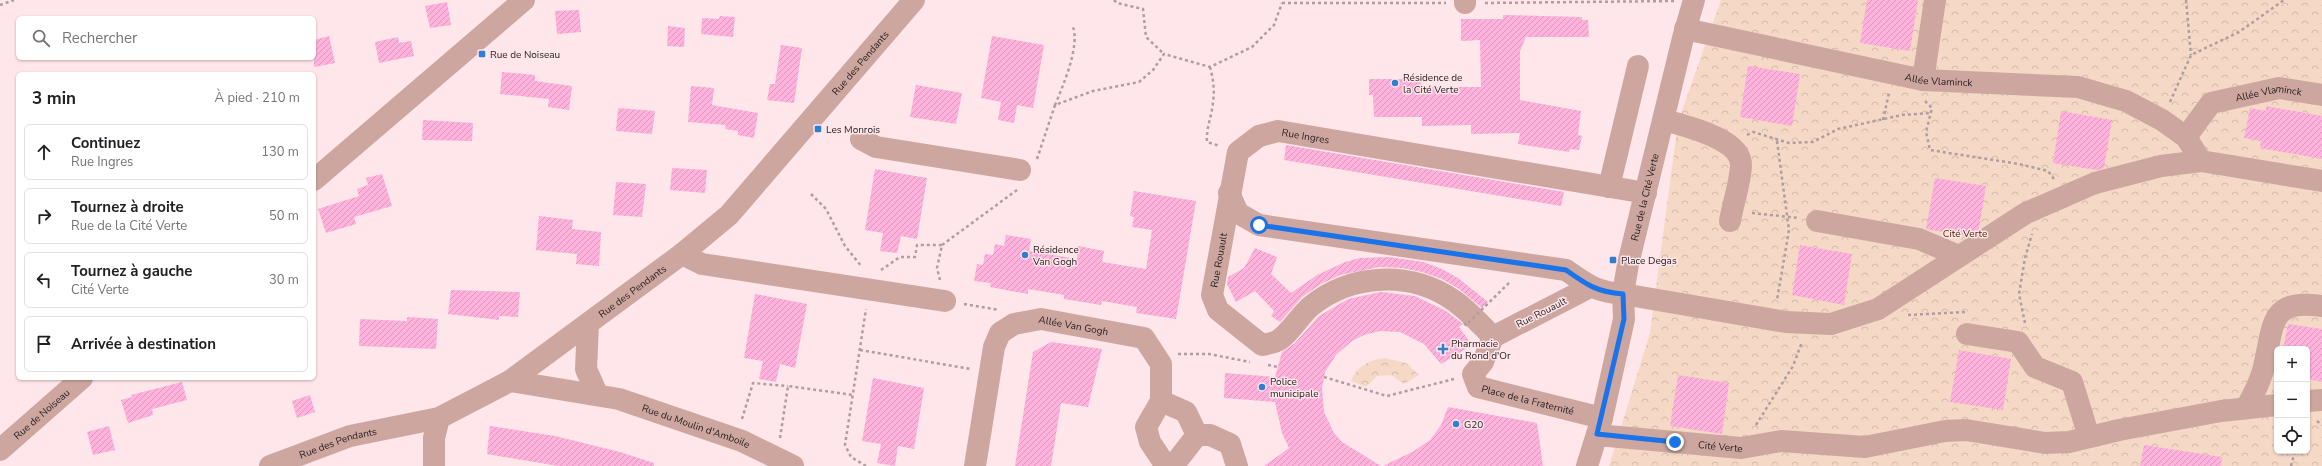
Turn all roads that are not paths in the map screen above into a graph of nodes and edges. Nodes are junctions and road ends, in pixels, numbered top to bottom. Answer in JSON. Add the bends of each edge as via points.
{"nodes":[{"id":1,"x":524,"y":0,"type":"edge"},
{"id":2,"x":914,"y":0,"type":"edge"},
{"id":3,"x":1694,"y":0,"type":"edge"},
{"id":4,"x":1935,"y":0,"type":"edge"},
{"id":5,"x":1685,"y":29,"type":"junction"},
{"id":6,"x":1638,"y":66,"type":"dead end"},
{"id":7,"x":1923,"y":89,"type":"junction"},
{"id":8,"x":2322,"y":95,"type":"edge"},
{"id":9,"x":1664,"y":120,"type":"junction"},
{"id":10,"x":2186,"y":137,"type":"junction"},
{"id":11,"x":861,"y":139,"type":"dead end"},
{"id":12,"x":2201,"y":162,"type":"junction"},
{"id":13,"x":1026,"y":173,"type":"road end"},
{"id":14,"x":316,"y":178,"type":"edge"},
{"id":15,"x":2322,"y":181,"type":"edge"},
{"id":16,"x":1609,"y":187,"type":"junction"},
{"id":17,"x":1229,"y":193,"type":"junction"},
{"id":18,"x":1646,"y":193,"type":"junction"},
{"id":19,"x":1731,"y":216,"type":"road end"},
{"id":20,"x":1817,"y":221,"type":"road end"},
{"id":21,"x":682,"y":254,"type":"junction"},
{"id":22,"x":1959,"y":256,"type":"junction"},
{"id":23,"x":1590,"y":287,"type":"junction"},
{"id":24,"x":1623,"y":294,"type":"junction"},
{"id":25,"x":946,"y":301,"type":"road end"},
{"id":26,"x":2322,"y":306,"type":"edge"},
{"id":27,"x":588,"y":324,"type":"junction"},
{"id":28,"x":1967,"y":334,"type":"dead end"},
{"id":29,"x":1493,"y":337,"type":"junction"},
{"id":30,"x":80,"y":380,"type":"edge"},
{"id":31,"x":510,"y":381,"type":"junction"},
{"id":32,"x":597,"y":394,"type":"junction"},
{"id":33,"x":2322,"y":400,"type":"edge"},
{"id":34,"x":1161,"y":401,"type":"junction"},
{"id":35,"x":2310,"y":401,"type":"edge"},
{"id":36,"x":2274,"y":405,"type":"edge"},
{"id":37,"x":2246,"y":408,"type":"junction"},
{"id":38,"x":439,"y":418,"type":"junction"},
{"id":39,"x":1600,"y":426,"type":"junction"},
{"id":40,"x":1197,"y":435,"type":"junction"},
{"id":41,"x":2089,"y":437,"type":"junction"},
{"id":42,"x":0,"y":450,"type":"edge"},
{"id":43,"x":785,"y":462,"type":"edge"},
{"id":44,"x":270,"y":466,"type":"edge"},
{"id":45,"x":434,"y":466,"type":"edge"},
{"id":46,"x":975,"y":466,"type":"edge"},
{"id":47,"x":1166,"y":466,"type":"edge"},
{"id":48,"x":1173,"y":466,"type":"edge"},
{"id":49,"x":1237,"y":466,"type":"edge"},
{"id":50,"x":1587,"y":466,"type":"edge"}],
"edges":[{"from":1,"to":14,"type":"street"},
{"from":2,"to":21,"type":"street","name":"Rue des Pendants","via":[[729,215]]},
{"from":3,"to":5,"type":"street","name":"Rue de la Cité Verte"},
{"from":4,"to":7,"type":"street"},
{"from":5,"to":7,"type":"street","name":"Allée Vlaminck","via":[[1893,73]]},
{"from":5,"to":9,"type":"street","name":"Rue de la Cité Verte"},
{"from":6,"to":16,"type":"street"},
{"from":7,"to":10,"type":"street","name":"Allée Vlaminck","via":[[2078,87],[2126,101],[2162,120]]},
{"from":8,"to":10,"type":"street","name":"Allée Vlaminck","via":[[2279,88],[2211,103]]},
{"from":9,"to":18,"type":"street","name":"Rue de la Cité Verte"},
{"from":9,"to":19,"type":"street","via":[[1713,134],[1737,154],[1741,165]]},
{"from":10,"to":12,"type":"street","name":"Allée Vlaminck"},
{"from":11,"to":13,"type":"street","via":[[876,147]]},
{"from":12,"to":15,"type":"street"},
{"from":12,"to":22,"type":"street","via":[[2161,166],[2095,183],[2026,213]]},
{"from":16,"to":17,"type":"street","name":"Rue Ingres","via":[[1278,131],[1259,136],[1238,152]]},
{"from":16,"to":18,"type":"street","name":"Rue Ingres"},
{"from":17,"to":23,"type":"street","via":[[1238,213],[1259,225],[1566,270]]},
{"from":17,"to":29,"type":"street","name":"Rue Rouault","via":[[1212,295],[1218,310],[1262,345],[1278,341],[1309,307],[1340,288],[1368,280],[1393,279],[1420,283],[1437,291],[1459,305]]},
{"from":18,"to":24,"type":"street","name":"Rue de la Cité Verte"},
{"from":20,"to":22,"type":"street","via":[[1919,239]]},
{"from":21,"to":25,"type":"street","via":[[702,264],[871,283]]},
{"from":21,"to":27,"type":"street","name":"Rue des Pendants"},
{"from":22,"to":24,"type":"street","via":[[1878,309],[1831,324],[1774,320]]},
{"from":23,"to":24,"type":"street","via":[[1603,292]]},
{"from":23,"to":29,"type":"street","name":"Rue Rouault"},
{"from":24,"to":39,"type":"street","name":"Rue de la Cité Verte","via":[[1624,319]]},
{"from":26,"to":37,"type":"street","via":[[2289,306],[2276,318],[2261,376]]},
{"from":27,"to":31,"type":"street","name":"Rue des Pendants"},
{"from":27,"to":32,"type":"street","via":[[586,369]]},
{"from":28,"to":41,"type":"street","via":[[2018,342],[2035,367],[2072,382]]},
{"from":29,"to":39,"type":"street","name":"Place de la Fraternité","via":[[1483,362],[1473,374],[1478,387]]},
{"from":30,"to":42,"type":"street","name":"Rue de Noiseau"},
{"from":31,"to":32,"type":"street","name":"Rue du Moulin d'Amboile"},
{"from":31,"to":38,"type":"street","name":"Rue des Pendants"},
{"from":32,"to":43,"type":"street","name":"Rue du Moulin d'Amboile","via":[[736,439]]},
{"from":33,"to":35,"type":"street"},
{"from":34,"to":40,"type":"street","via":[[1186,412]]},
{"from":34,"to":46,"type":"street","name":"Allée Van Gogh","via":[[1161,364],[1144,338],[1041,319],[1014,324],[1000,333],[994,348]]},
{"from":34,"to":47,"type":"street","name":"Allée Van Gogh","via":[[1146,427],[1150,442]]},
{"from":36,"to":37,"type":"street","name":"Cité Verte"},
{"from":37,"to":41,"type":"street","name":"Cité Verte"},
{"from":38,"to":44,"type":"street","name":"Rue des Pendants","via":[[350,436]]},
{"from":38,"to":45,"type":"street","via":[[434,438]]},
{"from":39,"to":41,"type":"street","name":"Cité Verte","via":[[1741,448],[1781,441],[1865,447],[1945,431],[1966,430],[2045,443],[2069,442]]},
{"from":39,"to":50,"type":"street","name":"Rue de la Cité Verte"},
{"from":40,"to":48,"type":"street"},
{"from":40,"to":49,"type":"street","via":[[1210,435],[1230,444]]}]}
